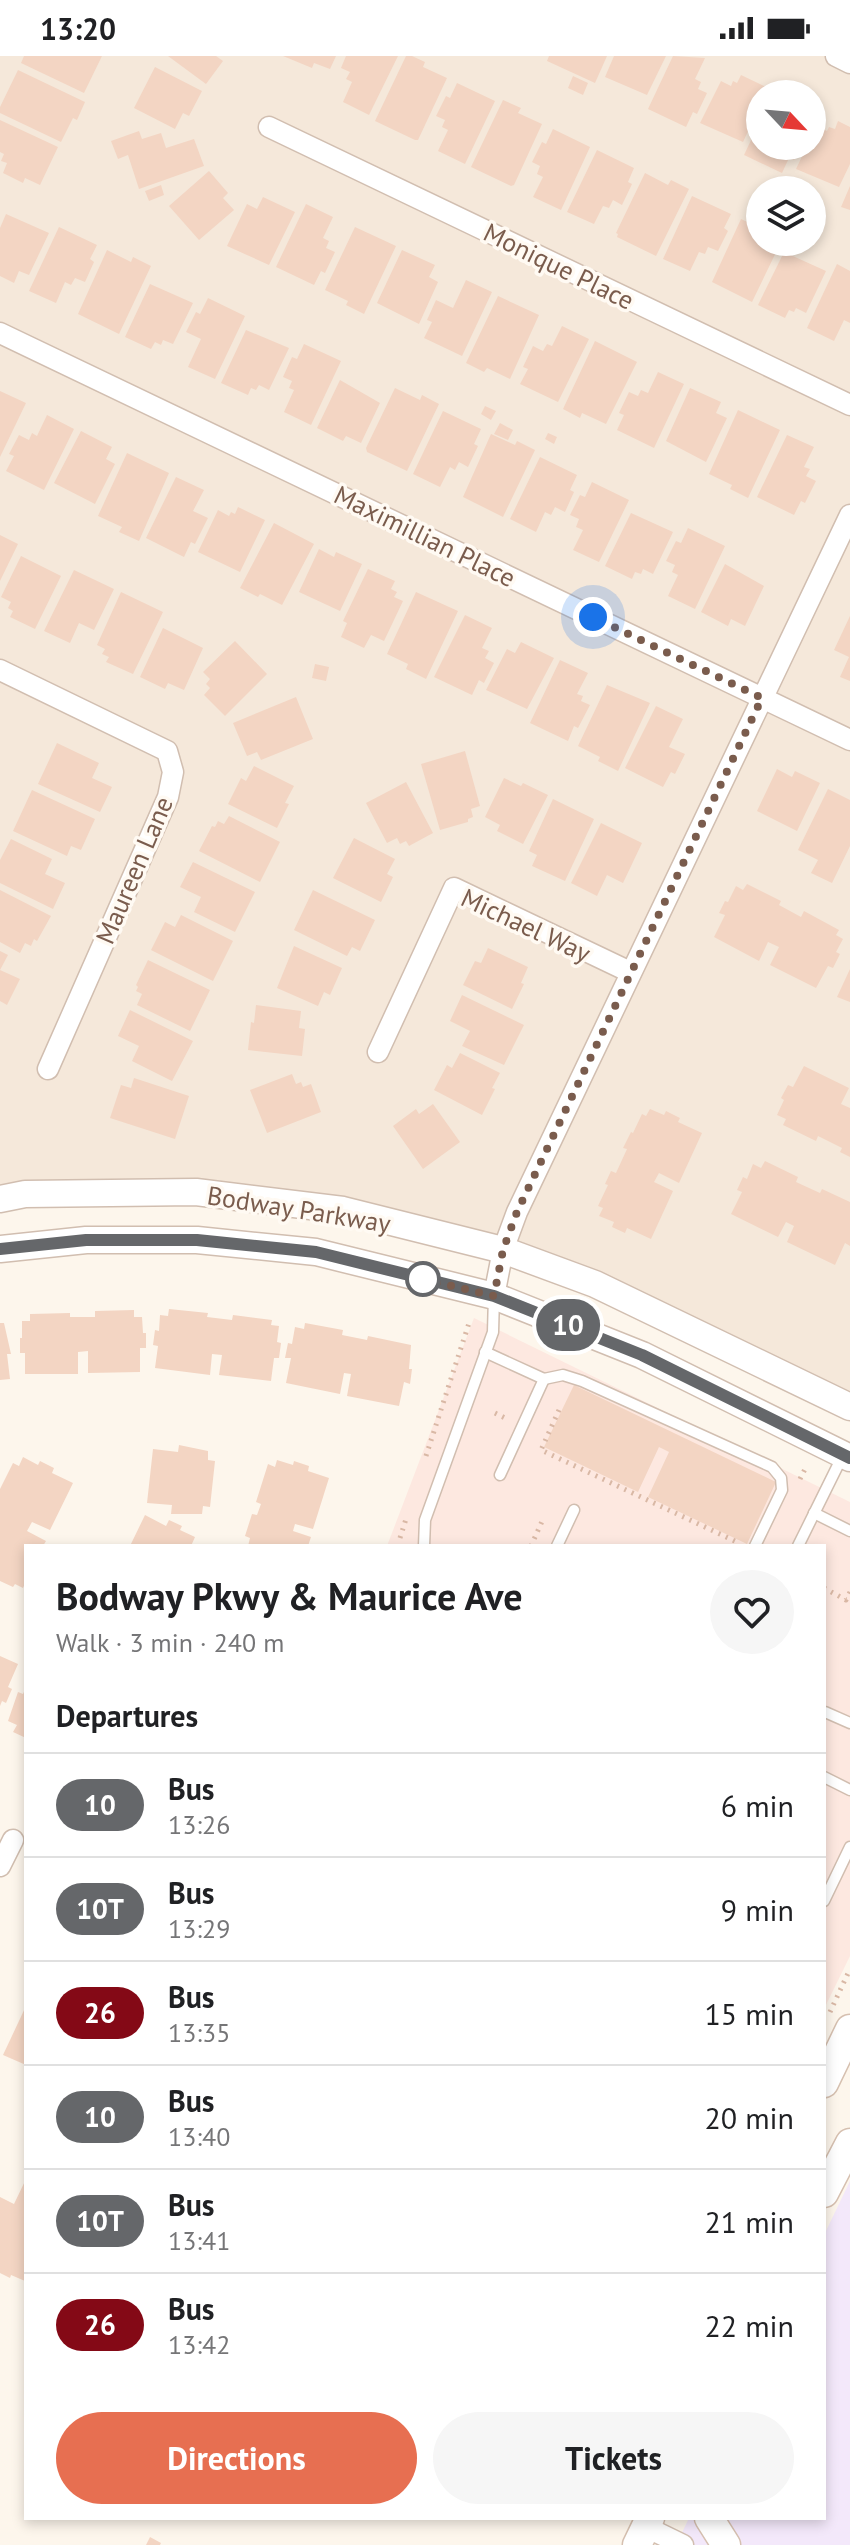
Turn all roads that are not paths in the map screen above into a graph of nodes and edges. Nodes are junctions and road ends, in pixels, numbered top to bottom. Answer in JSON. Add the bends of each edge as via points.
{"nodes":[{"id":1,"x":836,"y":56,"type":"edge"},
{"id":2,"x":850,"y":63,"type":"edge"},
{"id":3,"x":269,"y":127,"type":"dead end"},
{"id":4,"x":0,"y":333,"type":"edge"},
{"id":5,"x":850,"y":405,"type":"edge"},
{"id":6,"x":850,"y":515,"type":"edge"},
{"id":7,"x":0,"y":670,"type":"edge"},
{"id":8,"x":762,"y":698,"type":"junction"},
{"id":9,"x":850,"y":740,"type":"edge"},
{"id":10,"x":630,"y":972,"type":"junction"},
{"id":11,"x":378,"y":1052,"type":"dead end"},
{"id":12,"x":48,"y":1069,"type":"dead end"},
{"id":13,"x":0,"y":1199,"type":"edge"},
{"id":14,"x":0,"y":1249,"type":"edge"},
{"id":15,"x":503,"y":1250,"type":"junction"},
{"id":16,"x":494,"y":1296,"type":"junction"},
{"id":17,"x":485,"y":1352,"type":"junction"},
{"id":18,"x":544,"y":1379,"type":"junction"},
{"id":19,"x":850,"y":1407,"type":"edge"},
{"id":20,"x":846,"y":1456,"type":"edge"},
{"id":21,"x":500,"y":1475,"type":"dead end"},
{"id":22,"x":574,"y":1510,"type":"dead end"},
{"id":23,"x":814,"y":1513,"type":"junction"},
{"id":24,"x":850,"y":1531,"type":"edge"},
{"id":25,"x":424,"y":1544,"type":"edge"},
{"id":26,"x":558,"y":1544,"type":"edge"},
{"id":27,"x":756,"y":1544,"type":"edge"},
{"id":28,"x":799,"y":1544,"type":"edge"},
{"id":29,"x":826,"y":1712,"type":"edge"},
{"id":30,"x":850,"y":1723,"type":"edge"},
{"id":31,"x":826,"y":1778,"type":"edge"},
{"id":32,"x":850,"y":1790,"type":"edge"},
{"id":33,"x":13,"y":1840,"type":"dead end"},
{"id":34,"x":850,"y":1847,"type":"edge"},
{"id":35,"x":0,"y":1866,"type":"edge"},
{"id":36,"x":826,"y":1897,"type":"edge"},
{"id":37,"x":850,"y":2029,"type":"edge"},
{"id":38,"x":826,"y":2079,"type":"edge"},
{"id":39,"x":850,"y":2143,"type":"edge"},
{"id":40,"x":826,"y":2189,"type":"edge"},
{"id":41,"x":710,"y":2520,"type":"edge"},
{"id":42,"x":646,"y":2525,"type":"edge"},
{"id":43,"x":683,"y":2545,"type":"edge"},
{"id":44,"x":726,"y":2545,"type":"edge"}],
"edges":[{"from":1,"to":2,"type":"street"},
{"from":3,"to":5,"type":"street","name":"Monique Place"},
{"from":4,"to":8,"type":"street","name":"Maximillian Place"},
{"from":6,"to":8,"type":"street"},
{"from":7,"to":12,"type":"street","name":"Maureen Lane","via":[[167,751],[173,772],[168,797]]},
{"from":8,"to":9,"type":"street","name":"Maximillian Place"},
{"from":8,"to":10,"type":"street"},
{"from":10,"to":11,"type":"street","name":"Michael Way","via":[[454,888]]},
{"from":10,"to":15,"type":"street"},
{"from":13,"to":15,"type":"street","name":"Bodway Parkway","via":[[25,1194],[196,1192],[343,1210]]},
{"from":14,"to":16,"type":"street","name":"Bodway Parkway","via":[[86,1240],[212,1242],[316,1252]]},
{"from":15,"to":16,"type":"street"},
{"from":15,"to":19,"type":"street","name":"Bodway Parkway","via":[[595,1284]]},
{"from":16,"to":17,"type":"lane","via":[[493,1332]]},
{"from":16,"to":20,"type":"street","name":"Bodway Parkway","via":[[642,1355]]},
{"from":17,"to":18,"type":"lane"},
{"from":17,"to":25,"type":"lane","via":[[425,1520]]},
{"from":18,"to":21,"type":"lane"},
{"from":18,"to":27,"type":"lane","via":[[563,1375],[582,1381],[772,1467],[782,1490]]},
{"from":20,"to":23,"type":"lane"},
{"from":22,"to":26,"type":"lane"},
{"from":23,"to":24,"type":"lane"},
{"from":23,"to":28,"type":"lane"},
{"from":29,"to":30,"type":"lane"},
{"from":31,"to":32,"type":"lane"},
{"from":33,"to":35,"type":"street"},
{"from":34,"to":36,"type":"lane"},
{"from":37,"to":38,"type":"main road"},
{"from":39,"to":40,"type":"main road"},
{"from":41,"to":44,"type":"main road"},
{"from":42,"to":43,"type":"street"}]}
